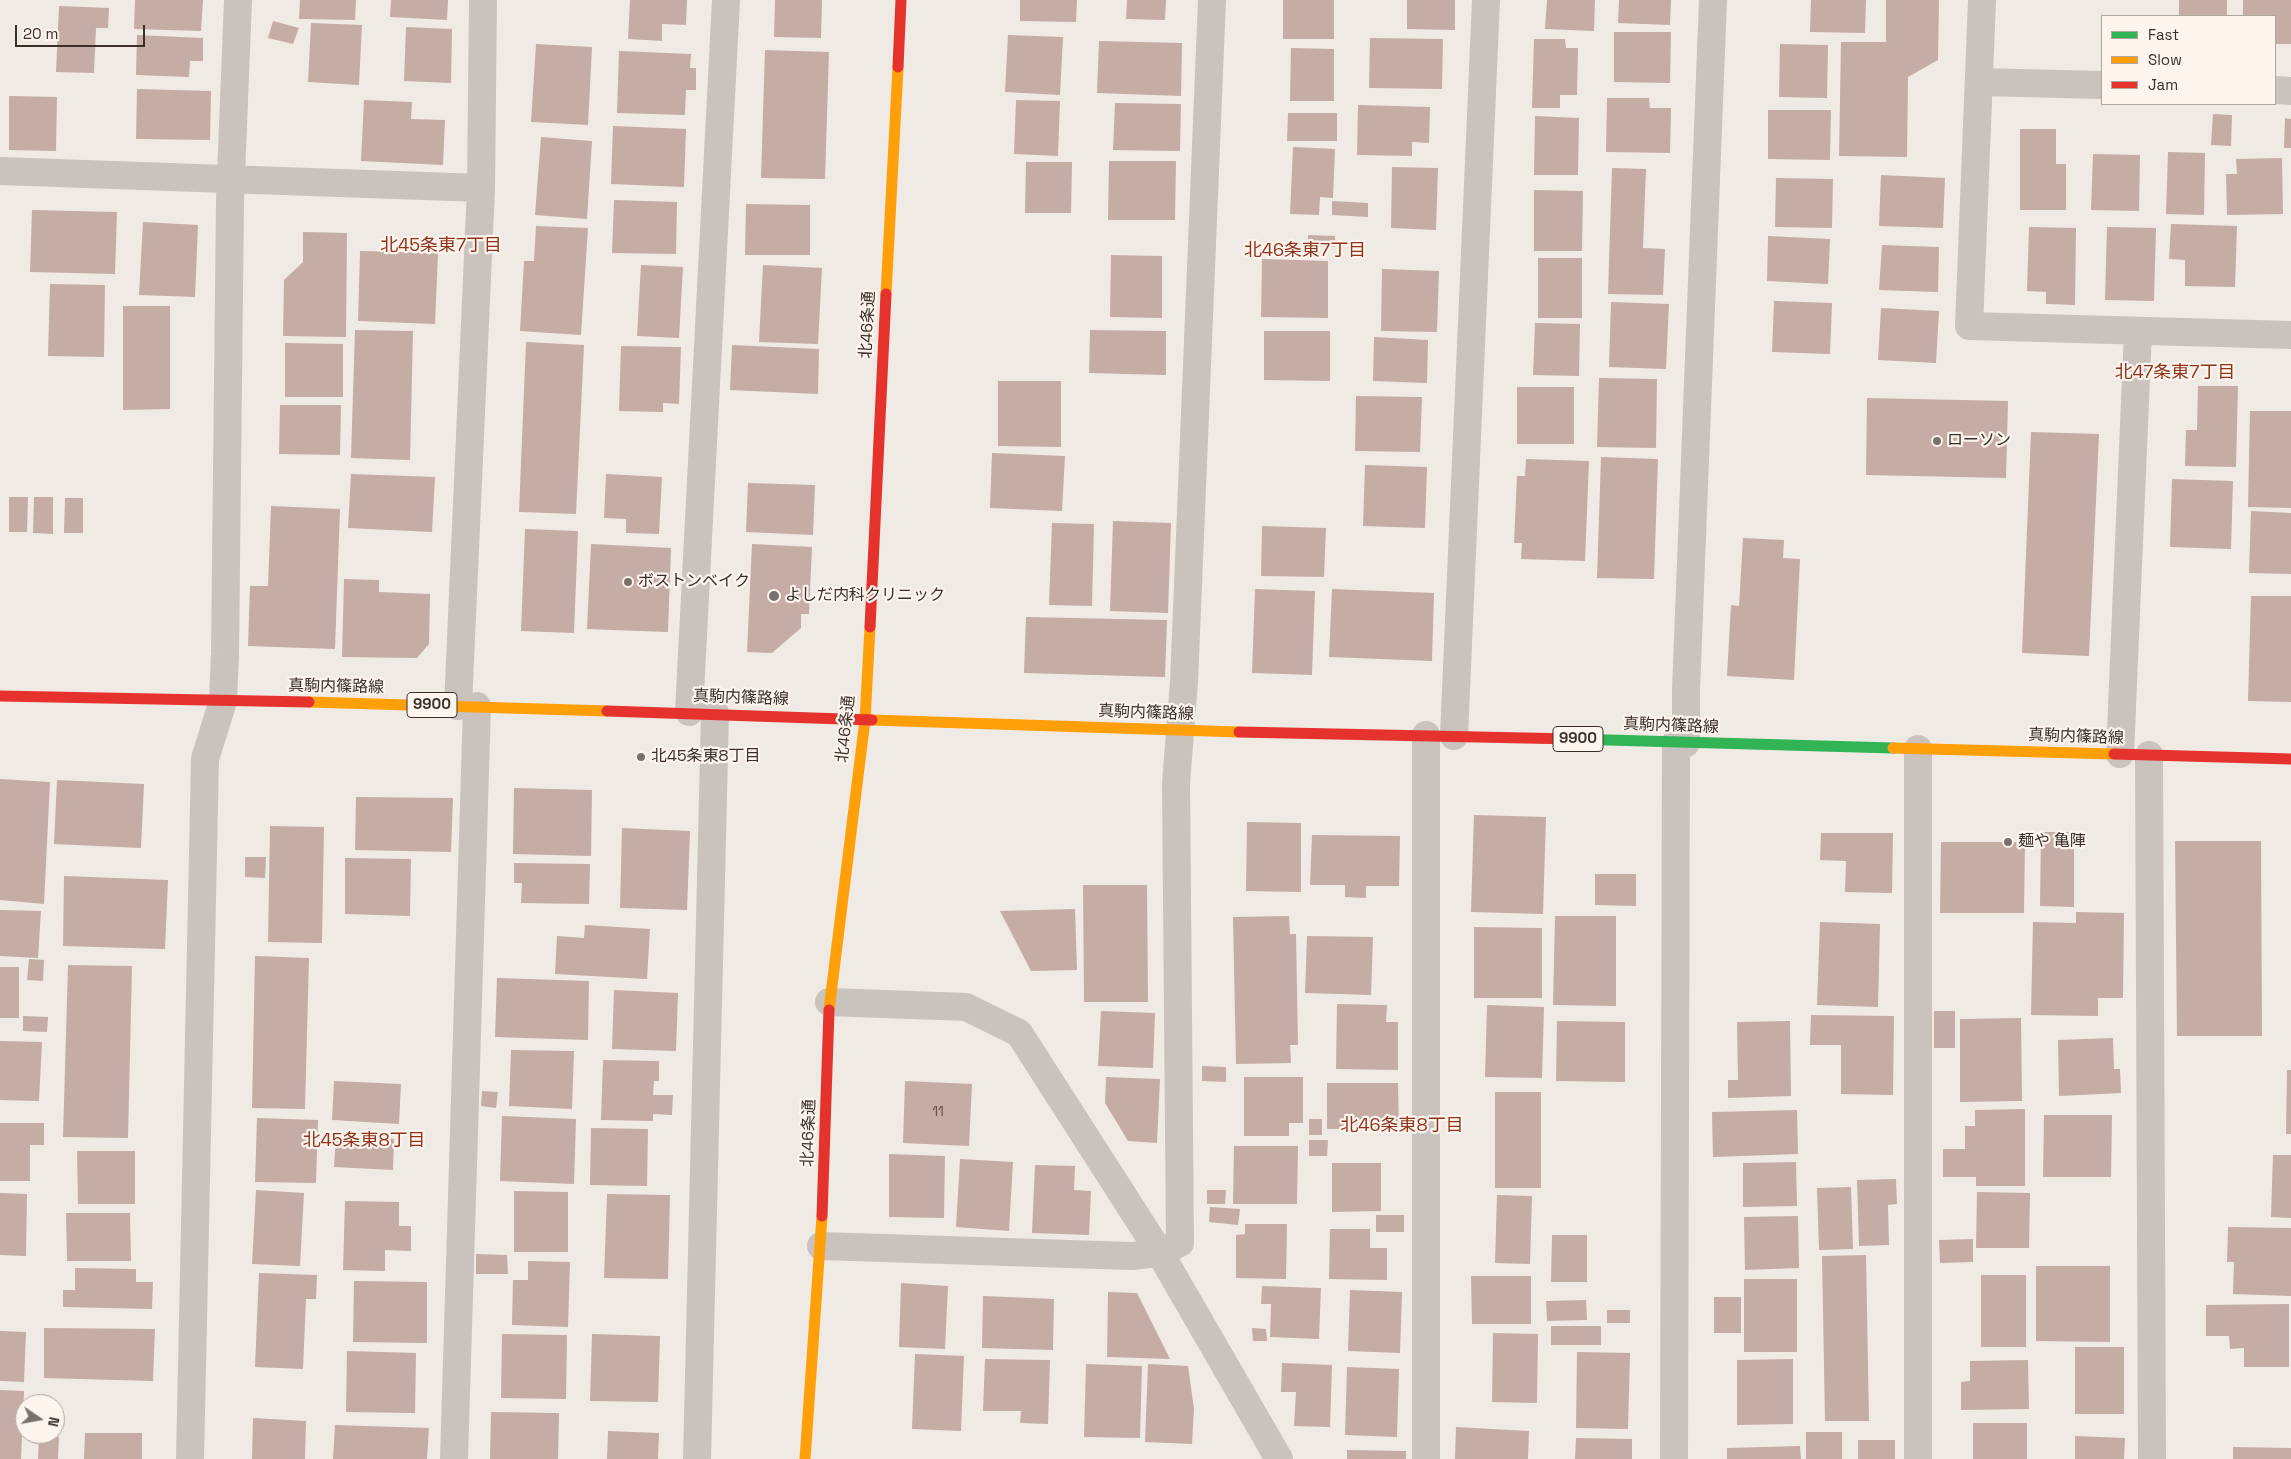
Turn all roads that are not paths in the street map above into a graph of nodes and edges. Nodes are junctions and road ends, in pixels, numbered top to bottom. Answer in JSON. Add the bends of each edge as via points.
{"nodes":[{"id":1,"x":238,"y":0,"type":"edge"},
{"id":2,"x":483,"y":0,"type":"edge"},
{"id":3,"x":726,"y":0,"type":"edge"},
{"id":4,"x":901,"y":0,"type":"edge"},
{"id":5,"x":1212,"y":0,"type":"edge"},
{"id":6,"x":1486,"y":0,"type":"edge"},
{"id":7,"x":1713,"y":0,"type":"edge"},
{"id":8,"x":1982,"y":0,"type":"edge"},
{"id":9,"x":1979,"y":82,"type":"junction"},
{"id":10,"x":2101,"y":85,"type":"edge"},
{"id":11,"x":2276,"y":90,"type":"edge"},
{"id":12,"x":2291,"y":91,"type":"edge"},
{"id":13,"x":0,"y":171,"type":"edge"},
{"id":14,"x":232,"y":180,"type":"junction"},
{"id":15,"x":480,"y":188,"type":"junction"},
{"id":16,"x":2138,"y":331,"type":"junction"},
{"id":17,"x":2291,"y":335,"type":"edge"},
{"id":18,"x":0,"y":696,"type":"edge"},
{"id":19,"x":223,"y":701,"type":"junction"},
{"id":20,"x":468,"y":706,"type":"junction"},
{"id":21,"x":702,"y":713,"type":"junction"},
{"id":22,"x":865,"y":720,"type":"junction"},
{"id":23,"x":1179,"y":731,"type":"junction"},
{"id":24,"x":1426,"y":735,"type":"junction"},
{"id":25,"x":1454,"y":736,"type":"junction"},
{"id":26,"x":1681,"y":742,"type":"junction"},
{"id":27,"x":1918,"y":748,"type":"junction"},
{"id":28,"x":2120,"y":754,"type":"junction"},
{"id":29,"x":2149,"y":755,"type":"junction"},
{"id":30,"x":2291,"y":759,"type":"edge"},
{"id":31,"x":829,"y":1002,"type":"junction"},
{"id":32,"x":821,"y":1246,"type":"junction"},
{"id":33,"x":1160,"y":1253,"type":"junction"},
{"id":34,"x":190,"y":1459,"type":"edge"},
{"id":35,"x":454,"y":1459,"type":"edge"},
{"id":36,"x":697,"y":1459,"type":"edge"},
{"id":37,"x":805,"y":1459,"type":"edge"},
{"id":38,"x":1279,"y":1459,"type":"edge"},
{"id":39,"x":1426,"y":1459,"type":"edge"},
{"id":40,"x":1674,"y":1459,"type":"edge"},
{"id":41,"x":1918,"y":1459,"type":"edge"},
{"id":42,"x":2152,"y":1459,"type":"edge"}],
"edges":[{"from":1,"to":14,"type":"street"},
{"from":2,"to":15,"type":"street"},
{"from":3,"to":21,"type":"street"},
{"from":4,"to":22,"type":"main road","name":"北46条通"},
{"from":5,"to":23,"type":"street","via":[[1184,682]]},
{"from":6,"to":25,"type":"street"},
{"from":7,"to":26,"type":"street","via":[[1686,690]]},
{"from":8,"to":9,"type":"street"},
{"from":9,"to":10,"type":"street"},
{"from":9,"to":16,"type":"street","via":[[1969,326]]},
{"from":11,"to":12,"type":"street"},
{"from":13,"to":14,"type":"street"},
{"from":14,"to":15,"type":"street"},
{"from":14,"to":19,"type":"street"},
{"from":15,"to":20,"type":"street"},
{"from":16,"to":17,"type":"street"},
{"from":16,"to":28,"type":"street"},
{"from":18,"to":19,"type":"main road","name":"真駒内篠路線","number":"9900"},
{"from":19,"to":20,"type":"main road","name":"真駒内篠路線","number":"9900"},
{"from":19,"to":34,"type":"street","via":[[205,759]]},
{"from":20,"to":21,"type":"main road","name":"真駒内篠路線","number":"9900"},
{"from":20,"to":35,"type":"street"},
{"from":21,"to":22,"type":"main road","name":"真駒内篠路線","number":"9900"},
{"from":21,"to":36,"type":"street"},
{"from":22,"to":23,"type":"main road","name":"真駒内篠路線","number":"9900"},
{"from":22,"to":31,"type":"main road","name":"北46条通"},
{"from":23,"to":24,"type":"main road","name":"真駒内篠路線","number":"9900"},
{"from":23,"to":33,"type":"street","via":[[1176,783],[1180,1243]]},
{"from":24,"to":25,"type":"main road","name":"真駒内篠路線","number":"9900"},
{"from":24,"to":39,"type":"street"},
{"from":25,"to":26,"type":"main road","name":"真駒内篠路線","number":"9900"},
{"from":26,"to":27,"type":"main road","name":"真駒内篠路線","number":"9900"},
{"from":26,"to":40,"type":"street"},
{"from":27,"to":28,"type":"main road","name":"真駒内篠路線","number":"9900"},
{"from":27,"to":41,"type":"street"},
{"from":28,"to":29,"type":"main road","name":"真駒内篠路線","number":"9900"},
{"from":29,"to":30,"type":"main road","name":"真駒内篠路線","number":"9900"},
{"from":29,"to":42,"type":"street"},
{"from":31,"to":32,"type":"main road","name":"北46条通"},
{"from":31,"to":33,"type":"street","via":[[966,1008],[1019,1033]]},
{"from":32,"to":33,"type":"street","via":[[1131,1256]]},
{"from":32,"to":37,"type":"main road","name":"北46条通"},
{"from":33,"to":38,"type":"street"}]}
